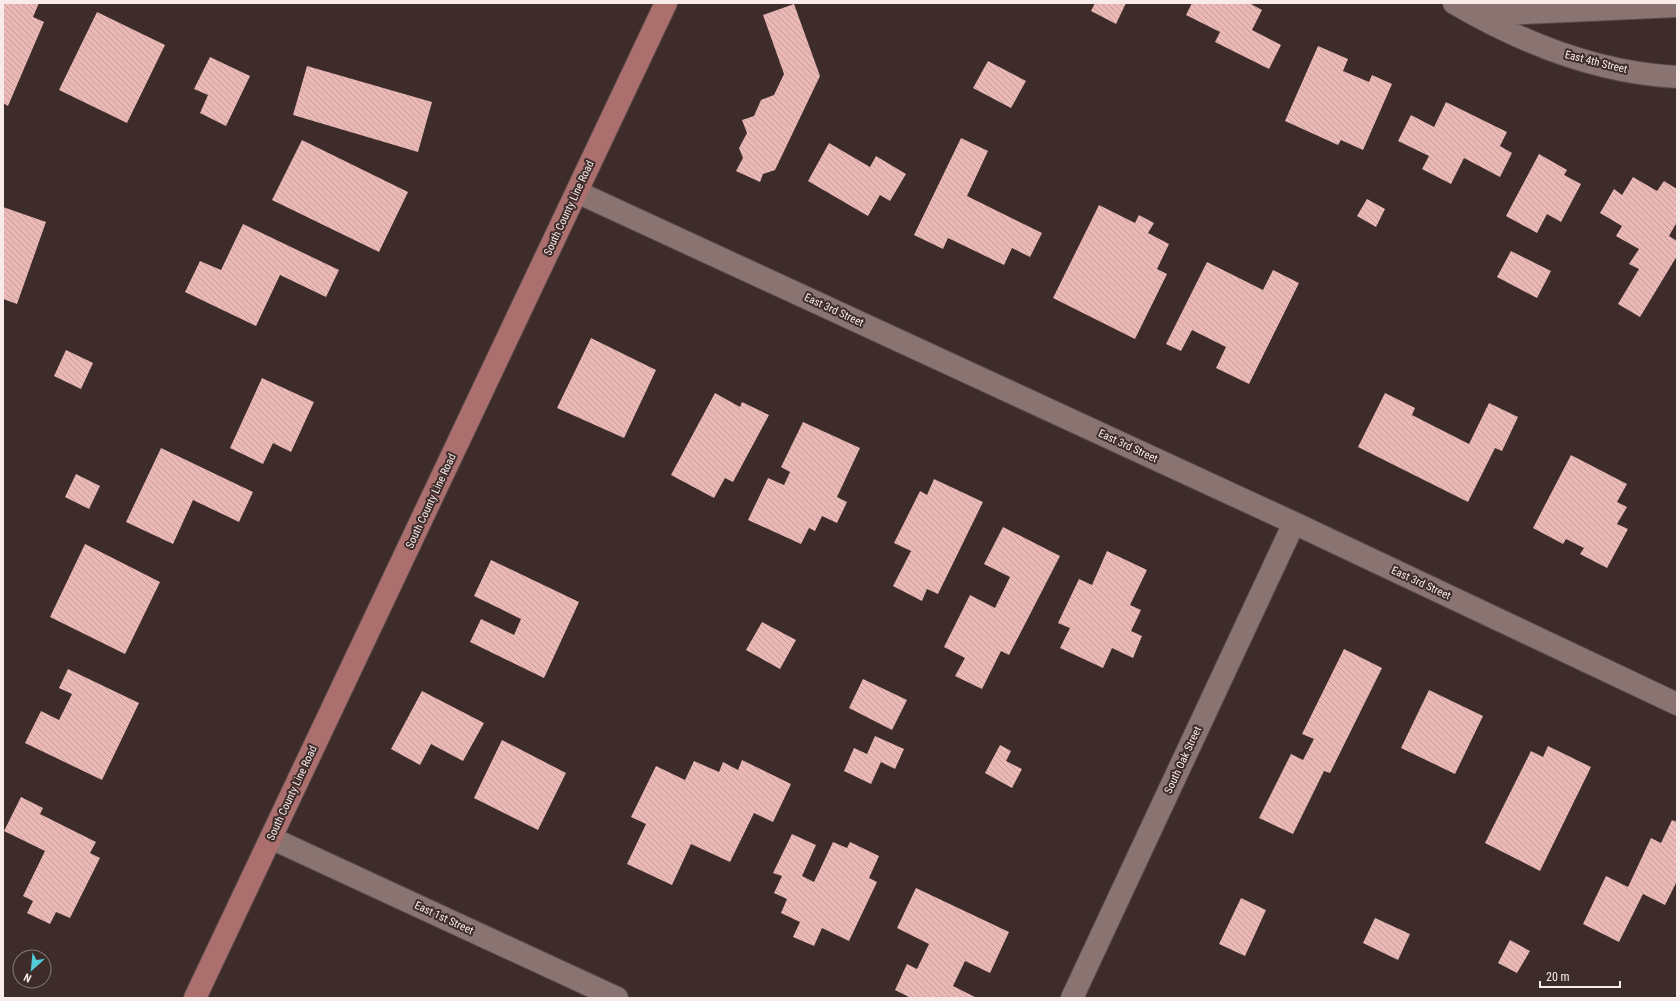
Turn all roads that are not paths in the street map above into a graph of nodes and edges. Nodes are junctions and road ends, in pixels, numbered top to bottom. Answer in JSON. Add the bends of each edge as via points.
{"nodes":[{"id":1,"x":666,"y":3,"type":"edge"},
{"id":2,"x":1454,"y":3,"type":"edge"},
{"id":3,"x":1677,"y":6,"type":"edge"},
{"id":4,"x":1475,"y":15,"type":"junction"},
{"id":5,"x":1677,"y":77,"type":"edge"},
{"id":6,"x":577,"y":192,"type":"junction"},
{"id":7,"x":1294,"y":523,"type":"junction"},
{"id":8,"x":1677,"y":704,"type":"edge"},
{"id":9,"x":271,"y":838,"type":"junction"},
{"id":10,"x":195,"y":998,"type":"edge"},
{"id":11,"x":617,"y":998,"type":"edge"},
{"id":12,"x":1072,"y":998,"type":"edge"}],
"edges":[{"from":1,"to":6,"type":"main road","name":"South County Line Road"},
{"from":2,"to":4,"type":"street","name":"East 4th Street"},
{"from":3,"to":4,"type":"street"},
{"from":4,"to":5,"type":"street","name":"East 4th Street","via":[[1571,58],[1620,70]]},
{"from":6,"to":7,"type":"street","name":"East 3rd Street"},
{"from":6,"to":9,"type":"main road","name":"South County Line Road"},
{"from":7,"to":8,"type":"street","name":"East 3rd Street"},
{"from":7,"to":12,"type":"street","name":"South Oak Street"},
{"from":9,"to":10,"type":"main road","name":"South County Line Road"},
{"from":9,"to":11,"type":"street","name":"East 1st Street"}]}
